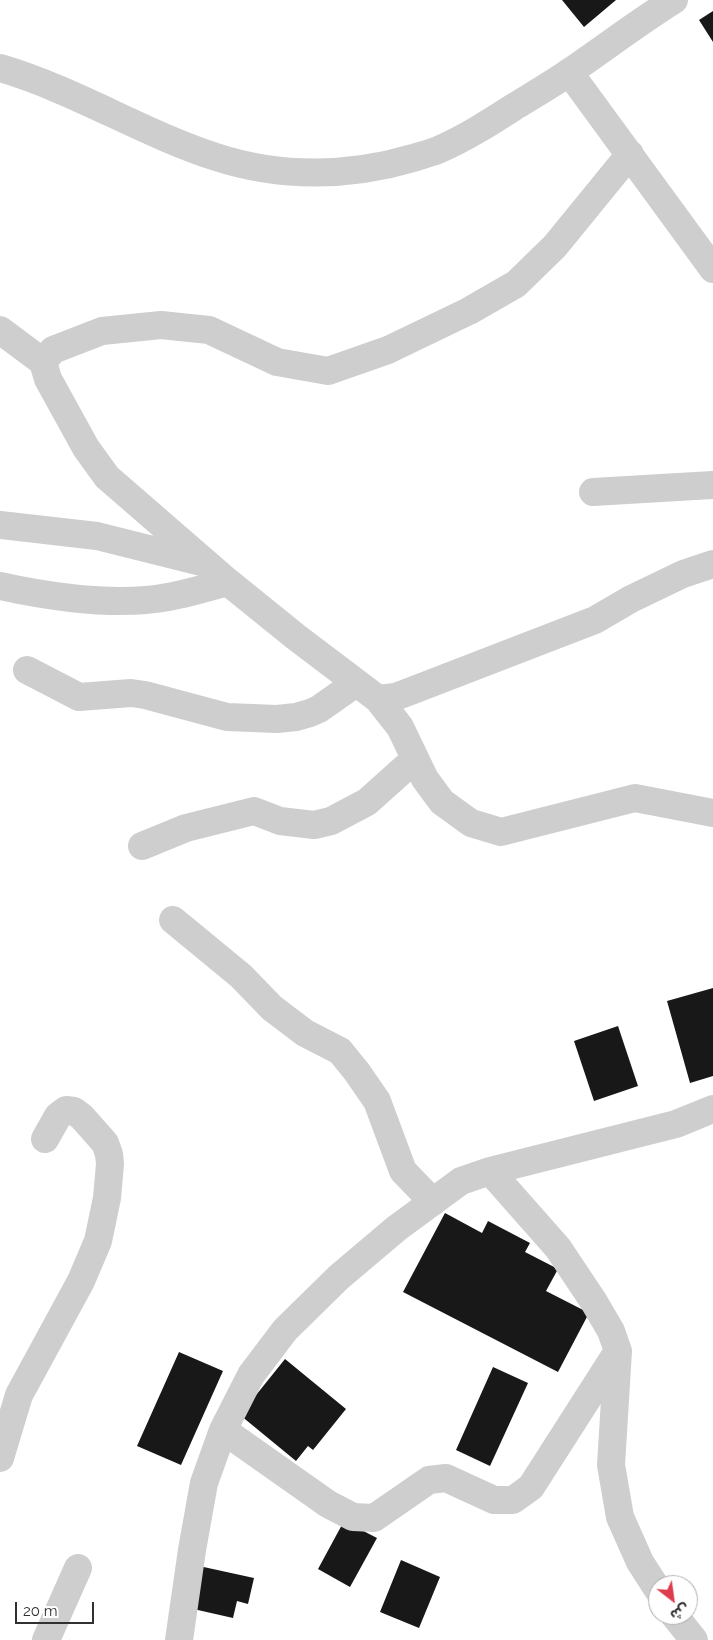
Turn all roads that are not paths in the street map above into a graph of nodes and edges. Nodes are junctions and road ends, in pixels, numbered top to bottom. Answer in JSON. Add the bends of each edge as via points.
{"nodes":[{"id":1,"x":660,"y":5,"type":"edge"},
{"id":2,"x":0,"y":68,"type":"edge"},
{"id":3,"x":569,"y":72,"type":"junction"},
{"id":4,"x":630,"y":154,"type":"junction"},
{"id":5,"x":713,"y":269,"type":"edge"},
{"id":6,"x":0,"y":330,"type":"edge"},
{"id":7,"x":43,"y":362,"type":"junction"},
{"id":8,"x":713,"y":485,"type":"edge"},
{"id":9,"x":593,"y":492,"type":"dead end"},
{"id":10,"x":0,"y":525,"type":"edge"},
{"id":11,"x":205,"y":563,"type":"junction"},
{"id":12,"x":713,"y":564,"type":"edge"},
{"id":13,"x":228,"y":582,"type":"junction"},
{"id":14,"x":0,"y":586,"type":"edge"},
{"id":15,"x":27,"y":670,"type":"dead end"},
{"id":16,"x":356,"y":683,"type":"junction"},
{"id":17,"x":378,"y":699,"type":"junction"},
{"id":18,"x":415,"y":759,"type":"junction"},
{"id":19,"x":713,"y":814,"type":"edge"},
{"id":20,"x":142,"y":846,"type":"dead end"},
{"id":21,"x":173,"y":920,"type":"dead end"},
{"id":22,"x":713,"y":1109,"type":"edge"},
{"id":23,"x":45,"y":1139,"type":"dead end"},
{"id":24,"x":490,"y":1171,"type":"junction"},
{"id":25,"x":433,"y":1202,"type":"junction"},
{"id":26,"x":618,"y":1351,"type":"junction"},
{"id":27,"x":223,"y":1430,"type":"junction"},
{"id":28,"x":0,"y":1458,"type":"edge"},
{"id":29,"x":78,"y":1568,"type":"dead end"},
{"id":30,"x":648,"y":1575,"type":"edge"},
{"id":31,"x":682,"y":1625,"type":"edge"},
{"id":32,"x":46,"y":1640,"type":"edge"},
{"id":33,"x":179,"y":1640,"type":"edge"},
{"id":34,"x":694,"y":1640,"type":"edge"}],
"edges":[{"from":1,"to":3,"type":"street"},
{"from":2,"to":3,"type":"street","via":[[64,91],[172,141],[217,157],[261,169],[308,173],[353,171],[438,150],[483,127]]},
{"from":3,"to":4,"type":"street"},
{"from":4,"to":5,"type":"street"},
{"from":4,"to":7,"type":"street","via":[[555,246],[516,284],[388,350],[328,371],[278,362],[209,330],[161,325],[102,331],[53,350]]},
{"from":6,"to":7,"type":"street"},
{"from":7,"to":11,"type":"street","via":[[48,379],[86,448],[107,477]]},
{"from":8,"to":9,"type":"street"},
{"from":10,"to":11,"type":"street","via":[[97,536]]},
{"from":11,"to":13,"type":"street"},
{"from":12,"to":17,"type":"street","via":[[683,574],[595,620],[396,697]]},
{"from":13,"to":14,"type":"street","via":[[146,600],[66,597]]},
{"from":13,"to":16,"type":"street"},
{"from":15,"to":16,"type":"street","via":[[79,697],[131,692],[227,717],[277,719],[319,709]]},
{"from":16,"to":17,"type":"street"},
{"from":17,"to":18,"type":"street","via":[[400,727]]},
{"from":18,"to":19,"type":"street","via":[[442,802],[471,823],[501,832],[634,798]]},
{"from":18,"to":20,"type":"street","via":[[367,802],[331,821],[314,825],[280,821],[254,811],[186,828]]},
{"from":21,"to":25,"type":"street","via":[[241,976],[272,1008],[305,1033],[340,1051],[377,1101],[403,1171]]},
{"from":22,"to":24,"type":"street","via":[[676,1124]]},
{"from":23,"to":28,"type":"street","via":[[58,1116],[66,1110],[82,1116],[110,1154],[107,1198],[98,1241],[81,1281],[19,1395]]},
{"from":24,"to":25,"type":"street","via":[[461,1181]]},
{"from":24,"to":26,"type":"street","via":[[558,1248],[611,1331]]},
{"from":25,"to":27,"type":"street","via":[[339,1277],[285,1330],[251,1375]]},
{"from":26,"to":27,"type":"street","via":[[531,1487],[513,1500],[494,1500],[446,1478],[429,1480],[374,1518],[354,1517],[328,1504]]},
{"from":26,"to":30,"type":"street","via":[[610,1466],[620,1517]]},
{"from":27,"to":33,"type":"street","via":[[204,1483]]},
{"from":29,"to":32,"type":"street"},
{"from":31,"to":34,"type":"street"}]}
